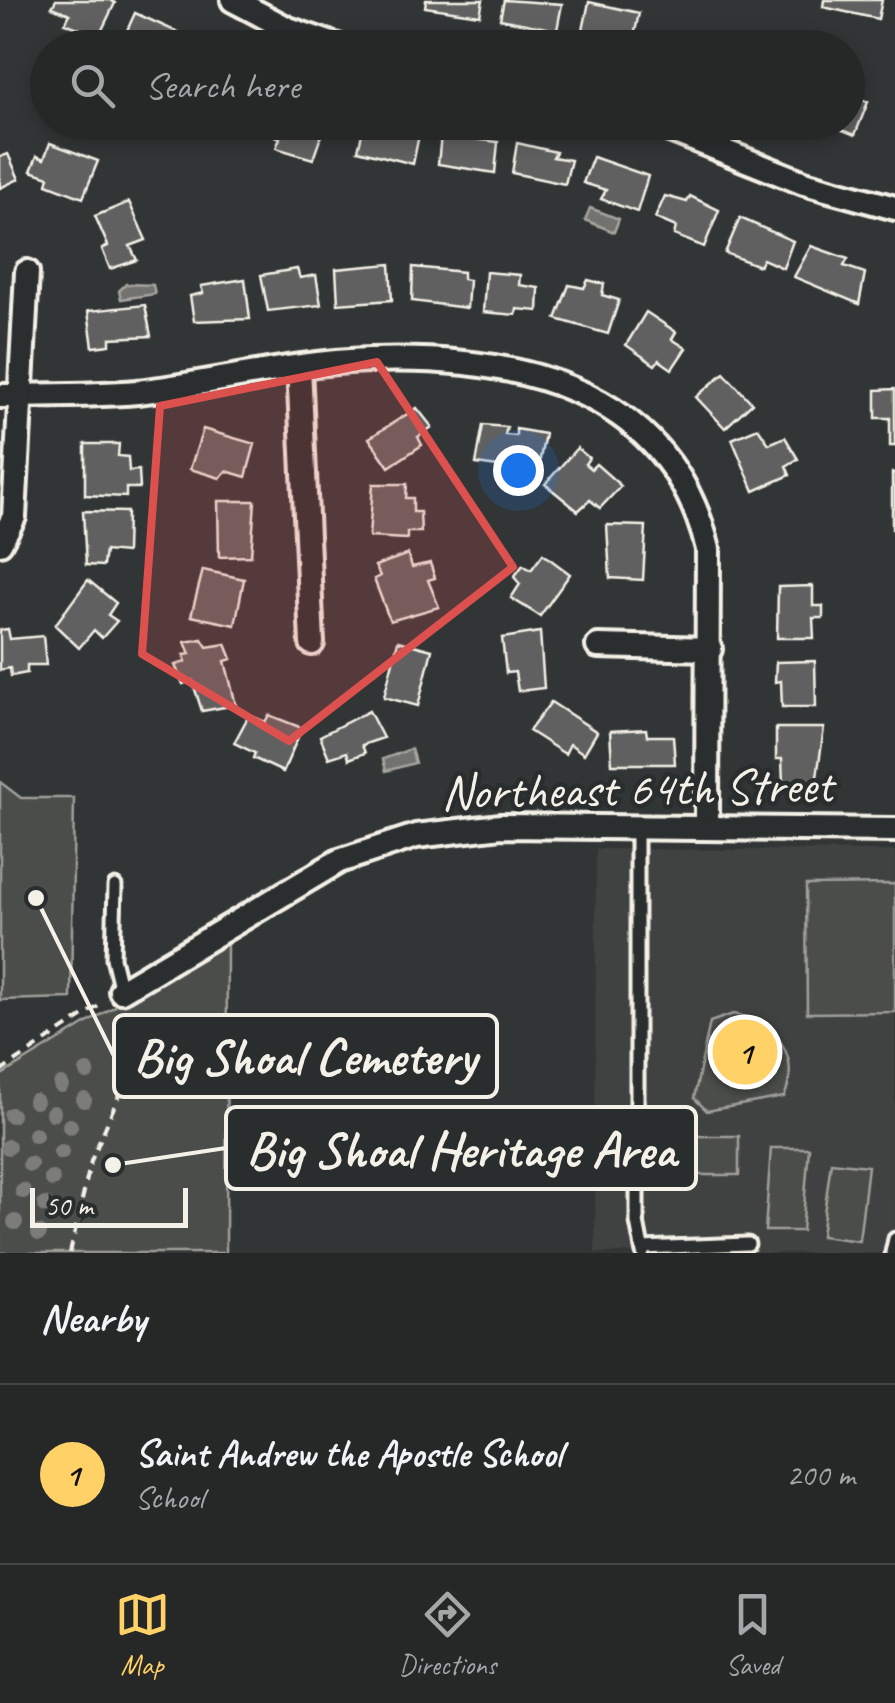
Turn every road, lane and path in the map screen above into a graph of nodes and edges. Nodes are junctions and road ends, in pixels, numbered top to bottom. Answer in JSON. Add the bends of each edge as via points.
{"nodes":[{"id":1,"x":234,"y":0,"type":"edge"},
{"id":2,"x":294,"y":30,"type":"edge"},
{"id":3,"x":695,"y":140,"type":"edge"},
{"id":4,"x":895,"y":208,"type":"edge"},
{"id":5,"x":27,"y":272,"type":"dead end"},
{"id":6,"x":299,"y":367,"type":"junction"},
{"id":7,"x":11,"y":396,"type":"edge"},
{"id":8,"x":0,"y":543,"type":"edge"},
{"id":9,"x":312,"y":643,"type":"dead end"},
{"id":10,"x":598,"y":646,"type":"dead end"},
{"id":11,"x":710,"y":649,"type":"junction"},
{"id":12,"x":637,"y":828,"type":"junction"},
{"id":13,"x":707,"y":828,"type":"junction"},
{"id":14,"x":895,"y":830,"type":"edge"},
{"id":15,"x":116,"y":886,"type":"dead end"},
{"id":16,"x":120,"y":991,"type":"junction"},
{"id":17,"x":0,"y":1072,"type":"edge"},
{"id":18,"x":895,"y":1239,"type":"edge"},
{"id":19,"x":748,"y":1244,"type":"dead end"},
{"id":20,"x":642,"y":1250,"type":"edge"},
{"id":21,"x":70,"y":1253,"type":"edge"},
{"id":22,"x":892,"y":1253,"type":"edge"}],
"edges":[{"from":1,"to":2,"type":"street"},
{"from":3,"to":4,"type":"street","via":[[804,183]]},
{"from":5,"to":7,"type":"street"},
{"from":6,"to":7,"type":"street","via":[[136,392]]},
{"from":6,"to":9,"type":"street"},
{"from":6,"to":11,"type":"street","via":[[369,360],[462,364],[524,376],[614,408],[658,446],[696,507],[708,549]]},
{"from":7,"to":8,"type":"street","via":[[14,517]]},
{"from":10,"to":11,"type":"street"},
{"from":11,"to":13,"type":"street"},
{"from":12,"to":13,"type":"street","name":"Northeast 64th Street"},
{"from":12,"to":16,"type":"street","name":"Northeast 64th Street","via":[[500,826],[416,836],[339,861]]},
{"from":12,"to":20,"type":"lane"},
{"from":13,"to":14,"type":"street","name":"Northeast 64th Street"},
{"from":15,"to":16,"type":"lane","via":[[113,958]]},
{"from":16,"to":17,"type":"path"},
{"from":16,"to":21,"type":"path","via":[[130,1034],[128,1074],[91,1161]]},
{"from":18,"to":22,"type":"lane"},
{"from":19,"to":20,"type":"lane"}]}
